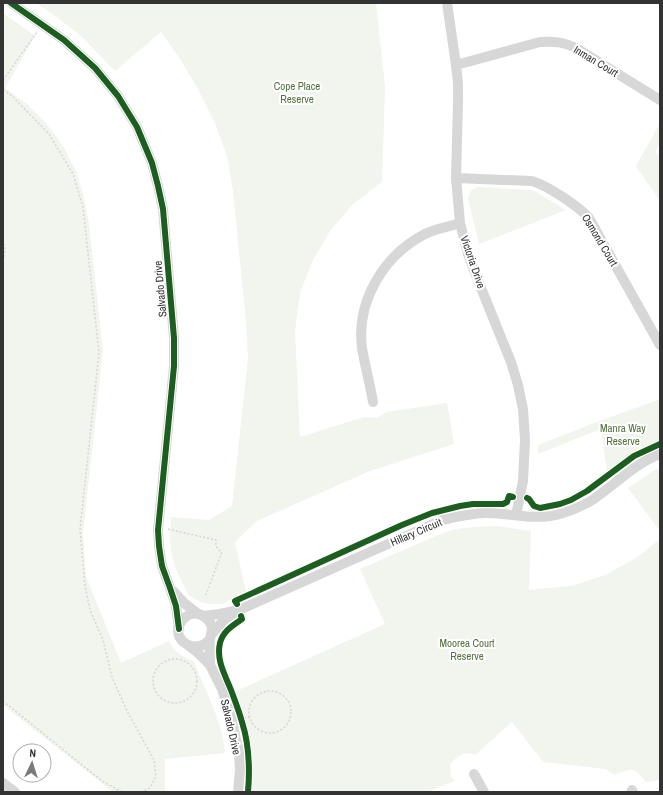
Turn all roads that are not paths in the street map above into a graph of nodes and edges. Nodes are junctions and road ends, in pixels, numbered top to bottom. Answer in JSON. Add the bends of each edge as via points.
{"nodes":[{"id":1,"x":11,"y":3,"type":"edge"},
{"id":2,"x":446,"y":3,"type":"edge"},
{"id":3,"x":456,"y":65,"type":"junction"},
{"id":4,"x":660,"y":100,"type":"edge"},
{"id":5,"x":456,"y":178,"type":"junction"},
{"id":6,"x":460,"y":223,"type":"junction"},
{"id":7,"x":660,"y":345,"type":"edge"},
{"id":8,"x":373,"y":402,"type":"dead end"},
{"id":9,"x":660,"y":454,"type":"edge"},
{"id":10,"x":516,"y":515,"type":"junction"},
{"id":11,"x":170,"y":588,"type":"junction"},
{"id":12,"x":239,"y":610,"type":"junction"},
{"id":13,"x":200,"y":615,"type":"junction"},
{"id":14,"x":179,"y":629,"type":"junction"},
{"id":15,"x":211,"y":636,"type":"junction"},
{"id":16,"x":190,"y":646,"type":"junction"},
{"id":17,"x":210,"y":665,"type":"junction"},
{"id":18,"x":474,"y":774,"type":"dead end"},
{"id":19,"x":3,"y":783,"type":"edge"},
{"id":20,"x":15,"y":792,"type":"edge"},
{"id":21,"x":238,"y":792,"type":"edge"},
{"id":22,"x":484,"y":792,"type":"edge"}],
"edges":[{"from":1,"to":11,"type":"street","name":"Salvado Drive","via":[[64,40],[95,68],[118,96],[137,127],[152,163],[163,209],[174,338],[174,366],[158,530],[162,566]]},
{"from":2,"to":3,"type":"street","name":"Victoria Drive"},
{"from":3,"to":4,"type":"street","name":"Inman Court","via":[[540,42],[566,43]]},
{"from":3,"to":5,"type":"street","name":"Victoria Drive"},
{"from":5,"to":6,"type":"street","name":"Victoria Drive"},
{"from":5,"to":7,"type":"street","name":"Osmond Court","via":[[532,181],[549,188],[584,212]]},
{"from":6,"to":8,"type":"street","via":[[426,234],[408,245],[389,262],[376,280],[362,324],[362,347]]},
{"from":6,"to":10,"type":"street","name":"Victoria Drive","via":[[468,254],[511,362],[523,409],[525,440]]},
{"from":9,"to":10,"type":"street","name":"Hillary Circuit","via":[[639,464],[588,502],[574,509],[544,517]]},
{"from":10,"to":12,"type":"street","name":"Hillary Circuit","via":[[487,513],[442,520]]},
{"from":11,"to":13,"type":"street","name":"Salvado Drive"},
{"from":11,"to":14,"type":"street","name":"Salvado Drive","via":[[176,606]]},
{"from":12,"to":13,"type":"street","name":"Hillary Circuit"},
{"from":12,"to":15,"type":"street","name":"Hillary Circuit","via":[[224,620]]},
{"from":13,"to":14,"type":"street","via":[[187,616]]},
{"from":13,"to":15,"type":"street","name":"Salvado Drive","via":[[210,623]]},
{"from":14,"to":16,"type":"street","name":"Salvado Drive","via":[[182,640]]},
{"from":15,"to":16,"type":"street","via":[[199,647]]},
{"from":15,"to":17,"type":"street","name":"Salvado Drive"},
{"from":16,"to":17,"type":"street","name":"Salvado Drive"},
{"from":17,"to":21,"type":"street","name":"Salvado Drive","via":[[222,689],[232,721],[240,770]]},
{"from":18,"to":22,"type":"street"},
{"from":19,"to":20,"type":"street"}]}
